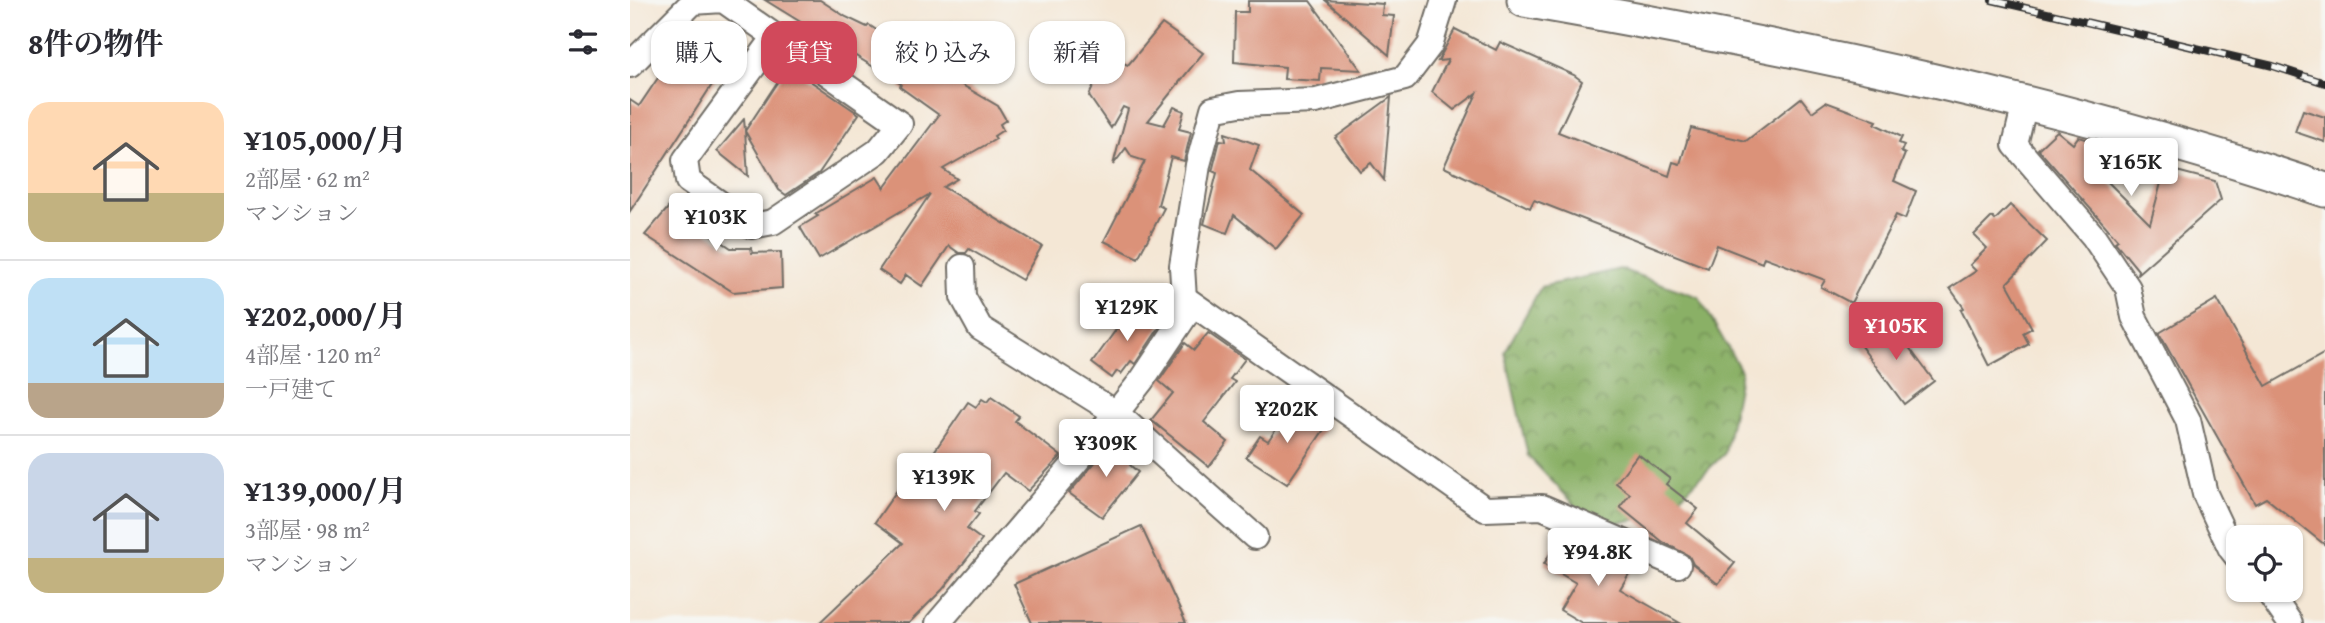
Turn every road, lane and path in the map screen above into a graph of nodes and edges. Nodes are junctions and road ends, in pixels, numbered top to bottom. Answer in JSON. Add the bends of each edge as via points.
{"nodes":[{"id":1,"x":1444,"y":0,"type":"edge"},
{"id":2,"x":1524,"y":0,"type":"edge"},
{"id":3,"x":761,"y":27,"type":"edge"},
{"id":4,"x":775,"y":37,"type":"joint"},
{"id":5,"x":630,"y":65,"type":"edge"},
{"id":6,"x":2025,"y":103,"type":"junction"},
{"id":7,"x":2325,"y":190,"type":"edge"},
{"id":8,"x":962,"y":267,"type":"dead end"},
{"id":9,"x":1184,"y":297,"type":"junction"},
{"id":10,"x":1116,"y":413,"type":"junction"},
{"id":11,"x":1255,"y":537,"type":"dead end"},
{"id":12,"x":2226,"y":539,"type":"edge"},
{"id":13,"x":1678,"y":565,"type":"dead end"},
{"id":14,"x":2275,"y":602,"type":"edge"},
{"id":15,"x":938,"y":623,"type":"edge"},
{"id":16,"x":2290,"y":623,"type":"edge"}],
"edges":[{"from":1,"to":9,"type":"street","via":[[1430,45],[1405,79],[1316,101],[1213,109],[1198,166],[1182,266]]},
{"from":2,"to":6,"type":"street","via":[[1748,39]]},
{"from":3,"to":5,"type":"street","via":[[723,1],[693,2]]},
{"from":4,"to":4,"type":"street","via":[[900,124],[877,151],[773,222],[752,226],[688,181],[685,160]]},
{"from":6,"to":7,"type":"street"},
{"from":6,"to":12,"type":"street","via":[[2015,145],[2094,237],[2128,288],[2134,317],[2188,420],[2205,494]]},
{"from":8,"to":10,"type":"street","via":[[963,297],[979,328]]},
{"from":9,"to":10,"type":"street","via":[[1185,316]]},
{"from":9,"to":13,"type":"street","via":[[1485,509],[1542,507]]},
{"from":10,"to":11,"type":"street"},
{"from":10,"to":15,"type":"street"},
{"from":14,"to":16,"type":"street"}]}
